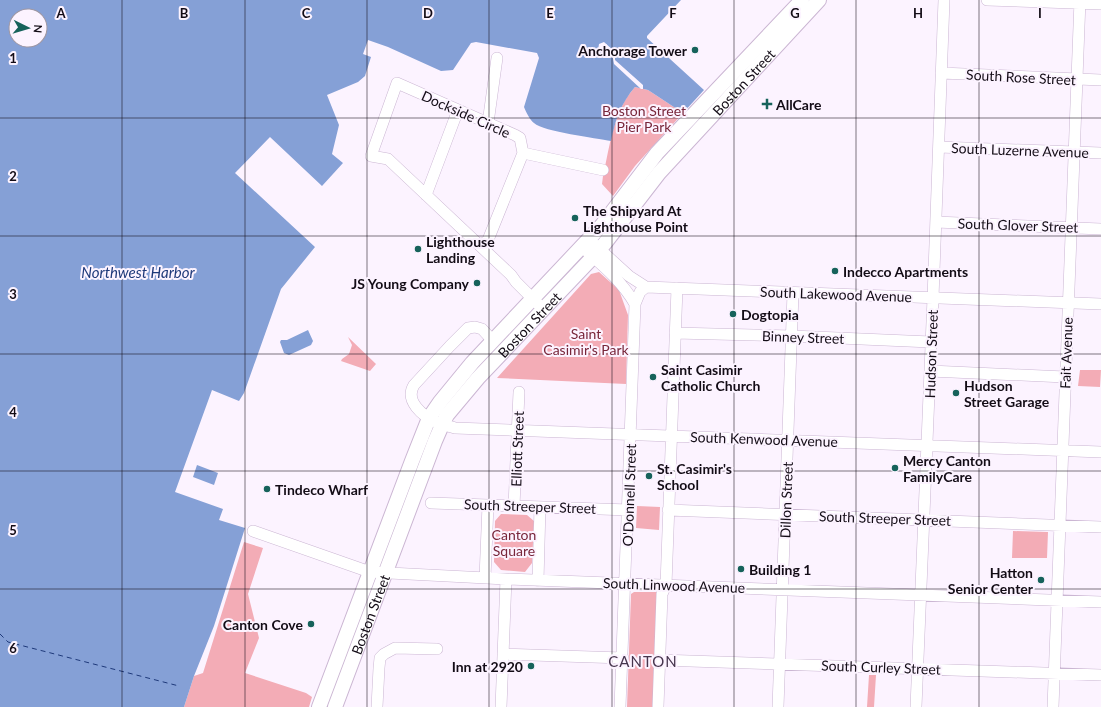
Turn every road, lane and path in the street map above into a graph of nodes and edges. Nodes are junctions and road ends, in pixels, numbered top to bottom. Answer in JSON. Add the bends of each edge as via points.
{"nodes":[{"id":1,"x":802,"y":0,"type":"edge"},
{"id":2,"x":819,"y":0,"type":"edge"},
{"id":3,"x":944,"y":0,"type":"edge"},
{"id":4,"x":987,"y":0,"type":"edge"},
{"id":5,"x":1080,"y":2,"type":"edge"},
{"id":6,"x":1101,"y":4,"type":"edge"},
{"id":7,"x":497,"y":58,"type":"dead end"},
{"id":8,"x":941,"y":73,"type":"junction"},
{"id":9,"x":1077,"y":79,"type":"junction"},
{"id":10,"x":1101,"y":80,"type":"edge"},
{"id":11,"x":458,"y":110,"type":"junction"},
{"id":12,"x":488,"y":123,"type":"junction"},
{"id":13,"x":940,"y":147,"type":"junction"},
{"id":14,"x":1074,"y":152,"type":"junction"},
{"id":15,"x":523,"y":153,"type":"junction"},
{"id":16,"x":1101,"y":153,"type":"edge"},
{"id":17,"x":603,"y":170,"type":"dead end"},
{"id":18,"x":426,"y":195,"type":"junction"},
{"id":19,"x":936,"y":222,"type":"junction"},
{"id":20,"x":1071,"y":228,"type":"junction"},
{"id":21,"x":1101,"y":228,"type":"edge"},
{"id":22,"x":585,"y":243,"type":"junction"},
{"id":23,"x":481,"y":246,"type":"junction"},
{"id":24,"x":596,"y":253,"type":"junction"},
{"id":25,"x":646,"y":287,"type":"junction"},
{"id":26,"x":677,"y":288,"type":"junction"},
{"id":27,"x":794,"y":292,"type":"junction"},
{"id":28,"x":933,"y":298,"type":"junction"},
{"id":29,"x":533,"y":299,"type":"junction"},
{"id":30,"x":1068,"y":303,"type":"junction"},
{"id":31,"x":635,"y":304,"type":"junction"},
{"id":32,"x":1101,"y":304,"type":"edge"},
{"id":33,"x":543,"y":309,"type":"junction"},
{"id":34,"x":675,"y":333,"type":"junction"},
{"id":35,"x":792,"y":336,"type":"junction"},
{"id":36,"x":493,"y":341,"type":"junction"},
{"id":37,"x":931,"y":342,"type":"junction"},
{"id":38,"x":930,"y":371,"type":"junction"},
{"id":39,"x":1066,"y":377,"type":"junction"},
{"id":40,"x":519,"y":392,"type":"dead end"},
{"id":41,"x":436,"y":421,"type":"junction"},
{"id":42,"x":518,"y":430,"type":"junction"},
{"id":43,"x":631,"y":434,"type":"junction"},
{"id":44,"x":672,"y":436,"type":"junction"},
{"id":45,"x":788,"y":440,"type":"junction"},
{"id":46,"x":927,"y":445,"type":"junction"},
{"id":47,"x":1063,"y":450,"type":"junction"},
{"id":48,"x":1101,"y":452,"type":"edge"},
{"id":49,"x":432,"y":503,"type":"dead end"},
{"id":50,"x":488,"y":505,"type":"junction"},
{"id":51,"x":514,"y":506,"type":"junction"},
{"id":52,"x":540,"y":507,"type":"junction"},
{"id":53,"x":629,"y":510,"type":"junction"},
{"id":54,"x":668,"y":510,"type":"junction"},
{"id":55,"x":785,"y":514,"type":"junction"},
{"id":56,"x":924,"y":520,"type":"junction"},
{"id":57,"x":1060,"y":525,"type":"junction"},
{"id":58,"x":1101,"y":527,"type":"edge"},
{"id":59,"x":253,"y":531,"type":"dead end"},
{"id":60,"x":370,"y":572,"type":"junction"},
{"id":61,"x":386,"y":573,"type":"junction"},
{"id":62,"x":485,"y":578,"type":"junction"},
{"id":63,"x":506,"y":579,"type":"junction"},
{"id":64,"x":538,"y":580,"type":"junction"},
{"id":65,"x":626,"y":584,"type":"junction"},
{"id":66,"x":666,"y":585,"type":"junction"},
{"id":67,"x":782,"y":589,"type":"junction"},
{"id":68,"x":920,"y":594,"type":"junction"},
{"id":69,"x":1057,"y":600,"type":"junction"},
{"id":70,"x":1101,"y":602,"type":"edge"},
{"id":71,"x":436,"y":649,"type":"dead end"},
{"id":72,"x":503,"y":654,"type":"junction"},
{"id":73,"x":623,"y":658,"type":"junction"},
{"id":74,"x":660,"y":660,"type":"junction"},
{"id":75,"x":780,"y":664,"type":"junction"},
{"id":76,"x":918,"y":668,"type":"junction"},
{"id":77,"x":1054,"y":673,"type":"junction"},
{"id":78,"x":1101,"y":675,"type":"edge"},
{"id":79,"x":319,"y":707,"type":"edge"},
{"id":80,"x":335,"y":707,"type":"edge"},
{"id":81,"x":377,"y":707,"type":"edge"},
{"id":82,"x":501,"y":707,"type":"edge"},
{"id":83,"x":620,"y":707,"type":"edge"},
{"id":84,"x":658,"y":707,"type":"edge"},
{"id":85,"x":778,"y":707,"type":"edge"},
{"id":86,"x":916,"y":707,"type":"edge"},
{"id":87,"x":1053,"y":707,"type":"edge"}],
"edges":[{"from":1,"to":22,"type":"main road","name":"Boston Street","via":[[657,153],[602,225]]},
{"from":2,"to":24,"type":"main road","name":"Boston Street","via":[[659,173]]},
{"from":3,"to":8,"type":"street","name":"Hudson Street"},
{"from":4,"to":5,"type":"street"},
{"from":5,"to":6,"type":"street"},
{"from":5,"to":9,"type":"street","name":"Fait Avenue"},
{"from":7,"to":12,"type":"street"},
{"from":8,"to":9,"type":"street","name":"South Rose Street"},
{"from":8,"to":13,"type":"street","name":"Hudson Street"},
{"from":9,"to":10,"type":"street","name":"South Rose Street"},
{"from":9,"to":14,"type":"street","name":"Fait Avenue"},
{"from":11,"to":12,"type":"street","name":"Dockside Circle"},
{"from":11,"to":18,"type":"street"},
{"from":11,"to":18,"type":"street","name":"Dockside Circle","via":[[397,83],[371,156],[388,159]]},
{"from":12,"to":15,"type":"street","name":"Dockside Circle","via":[[520,138]]},
{"from":13,"to":14,"type":"street","name":"South Luzerne Avenue"},
{"from":13,"to":19,"type":"street","name":"Hudson Street"},
{"from":14,"to":16,"type":"street","name":"South Luzerne Avenue"},
{"from":14,"to":20,"type":"street","name":"Fait Avenue"},
{"from":15,"to":17,"type":"street"},
{"from":15,"to":23,"type":"street","name":"Dockside Circle","via":[[488,240]]},
{"from":18,"to":23,"type":"street"},
{"from":19,"to":20,"type":"street","name":"South Glover Street"},
{"from":19,"to":28,"type":"street","name":"Hudson Street"},
{"from":20,"to":21,"type":"street","name":"South Glover Street"},
{"from":20,"to":30,"type":"street","name":"Fait Avenue"},
{"from":22,"to":24,"type":"street"},
{"from":22,"to":29,"type":"main road","name":"Boston Street"},
{"from":23,"to":29,"type":"street"},
{"from":24,"to":25,"type":"street"},
{"from":24,"to":31,"type":"street","via":[[621,282]]},
{"from":24,"to":33,"type":"main road","name":"Boston Street"},
{"from":25,"to":26,"type":"street","name":"South Lakewood Avenue"},
{"from":25,"to":31,"type":"street","via":[[640,292]]},
{"from":26,"to":27,"type":"street","name":"South Lakewood Avenue"},
{"from":26,"to":34,"type":"street"},
{"from":27,"to":28,"type":"street","name":"South Lakewood Avenue"},
{"from":27,"to":35,"type":"street","name":"Dillon Street"},
{"from":28,"to":30,"type":"street","name":"South Lakewood Avenue"},
{"from":28,"to":37,"type":"street","name":"Hudson Street"},
{"from":29,"to":33,"type":"street"},
{"from":29,"to":36,"type":"main road","name":"Boston Street"},
{"from":30,"to":32,"type":"street","name":"South Lakewood Avenue"},
{"from":30,"to":39,"type":"street","name":"Fait Avenue"},
{"from":31,"to":43,"type":"street","name":"O'Donnell Street"},
{"from":33,"to":41,"type":"main road","name":"Boston Street","via":[[454,406]]},
{"from":34,"to":35,"type":"street","name":"Binney Street"},
{"from":34,"to":44,"type":"street"},
{"from":35,"to":37,"type":"street","name":"Binney Street"},
{"from":35,"to":45,"type":"street","name":"Dillon Street"},
{"from":36,"to":41,"type":"main road","name":"Boston Street","via":[[448,391]]},
{"from":36,"to":41,"type":"street","via":[[482,329],[468,328],[411,390],[411,398],[416,407]]},
{"from":37,"to":38,"type":"street","name":"Hudson Street"},
{"from":38,"to":39,"type":"street"},
{"from":38,"to":46,"type":"street","name":"Hudson Street"},
{"from":39,"to":47,"type":"street","name":"Fait Avenue"},
{"from":40,"to":42,"type":"street","name":"Elliott Street"},
{"from":41,"to":42,"type":"street","name":"South Kenwood Avenue","via":[[455,428]]},
{"from":41,"to":60,"type":"main road","name":"Boston Street"},
{"from":41,"to":61,"type":"main road","name":"Boston Street"},
{"from":42,"to":43,"type":"street","name":"South Kenwood Avenue"},
{"from":42,"to":51,"type":"street","name":"Elliott Street"},
{"from":43,"to":44,"type":"street","name":"South Kenwood Avenue"},
{"from":43,"to":53,"type":"street","name":"O'Donnell Street"},
{"from":44,"to":45,"type":"street","name":"South Kenwood Avenue"},
{"from":44,"to":54,"type":"street"},
{"from":45,"to":46,"type":"street","name":"South Kenwood Avenue"},
{"from":45,"to":55,"type":"street","name":"Dillon Street"},
{"from":46,"to":47,"type":"street","name":"South Kenwood Avenue"},
{"from":46,"to":56,"type":"street","name":"Hudson Street"},
{"from":47,"to":48,"type":"street","name":"South Kenwood Avenue"},
{"from":47,"to":57,"type":"street","name":"Fait Avenue"},
{"from":49,"to":50,"type":"street","name":"South Streeper Street"},
{"from":50,"to":51,"type":"street","name":"South Streeper Street"},
{"from":50,"to":62,"type":"street"},
{"from":51,"to":52,"type":"street","name":"South Streeper Street"},
{"from":52,"to":53,"type":"street","name":"South Streeper Street"},
{"from":52,"to":64,"type":"street"},
{"from":53,"to":65,"type":"street","name":"O'Donnell Street"},
{"from":54,"to":55,"type":"street","name":"South Streeper Street"},
{"from":54,"to":66,"type":"street"},
{"from":55,"to":56,"type":"street","name":"South Streeper Street"},
{"from":55,"to":67,"type":"street","name":"Dillon Street"},
{"from":56,"to":57,"type":"street","name":"South Streeper Street"},
{"from":56,"to":68,"type":"street","name":"Hudson Street"},
{"from":57,"to":58,"type":"street","name":"South Streeper Street"},
{"from":57,"to":69,"type":"street","name":"Fait Avenue"},
{"from":59,"to":60,"type":"street","name":"South Linwood Avenue"},
{"from":60,"to":61,"type":"street","name":"South Linwood Avenue"},
{"from":60,"to":79,"type":"main road","name":"Boston Street"},
{"from":61,"to":62,"type":"street","name":"South Linwood Avenue"},
{"from":61,"to":80,"type":"main road","name":"Boston Street"},
{"from":62,"to":63,"type":"street","name":"South Linwood Avenue"},
{"from":63,"to":64,"type":"street","name":"South Linwood Avenue"},
{"from":63,"to":72,"type":"street"},
{"from":64,"to":65,"type":"street","name":"South Linwood Avenue"},
{"from":65,"to":66,"type":"street","name":"South Linwood Avenue"},
{"from":65,"to":73,"type":"street","name":"O'Donnell Street"},
{"from":66,"to":67,"type":"street","name":"South Linwood Avenue"},
{"from":66,"to":74,"type":"street","via":[[662,594]]},
{"from":67,"to":68,"type":"street","name":"South Linwood Avenue"},
{"from":67,"to":75,"type":"street","name":"Dillon Street"},
{"from":68,"to":69,"type":"street","name":"South Linwood Avenue"},
{"from":68,"to":76,"type":"street","name":"Hudson Street"},
{"from":69,"to":70,"type":"street","name":"South Linwood Avenue"},
{"from":69,"to":77,"type":"street","name":"Fait Avenue"},
{"from":71,"to":81,"type":"street","via":[[392,648],[384,654],[380,658],[378,668]]},
{"from":72,"to":73,"type":"street"},
{"from":72,"to":82,"type":"street"},
{"from":73,"to":83,"type":"street","name":"O'Donnell Street"},
{"from":74,"to":75,"type":"street","name":"South Curley Street"},
{"from":74,"to":84,"type":"street"},
{"from":75,"to":76,"type":"street","name":"South Curley Street"},
{"from":75,"to":85,"type":"street","name":"Dillon Street"},
{"from":76,"to":77,"type":"street","name":"South Curley Street"},
{"from":76,"to":86,"type":"street","name":"Hudson Street"},
{"from":77,"to":78,"type":"street","name":"South Curley Street"},
{"from":77,"to":87,"type":"street","name":"Fait Avenue"}]}
